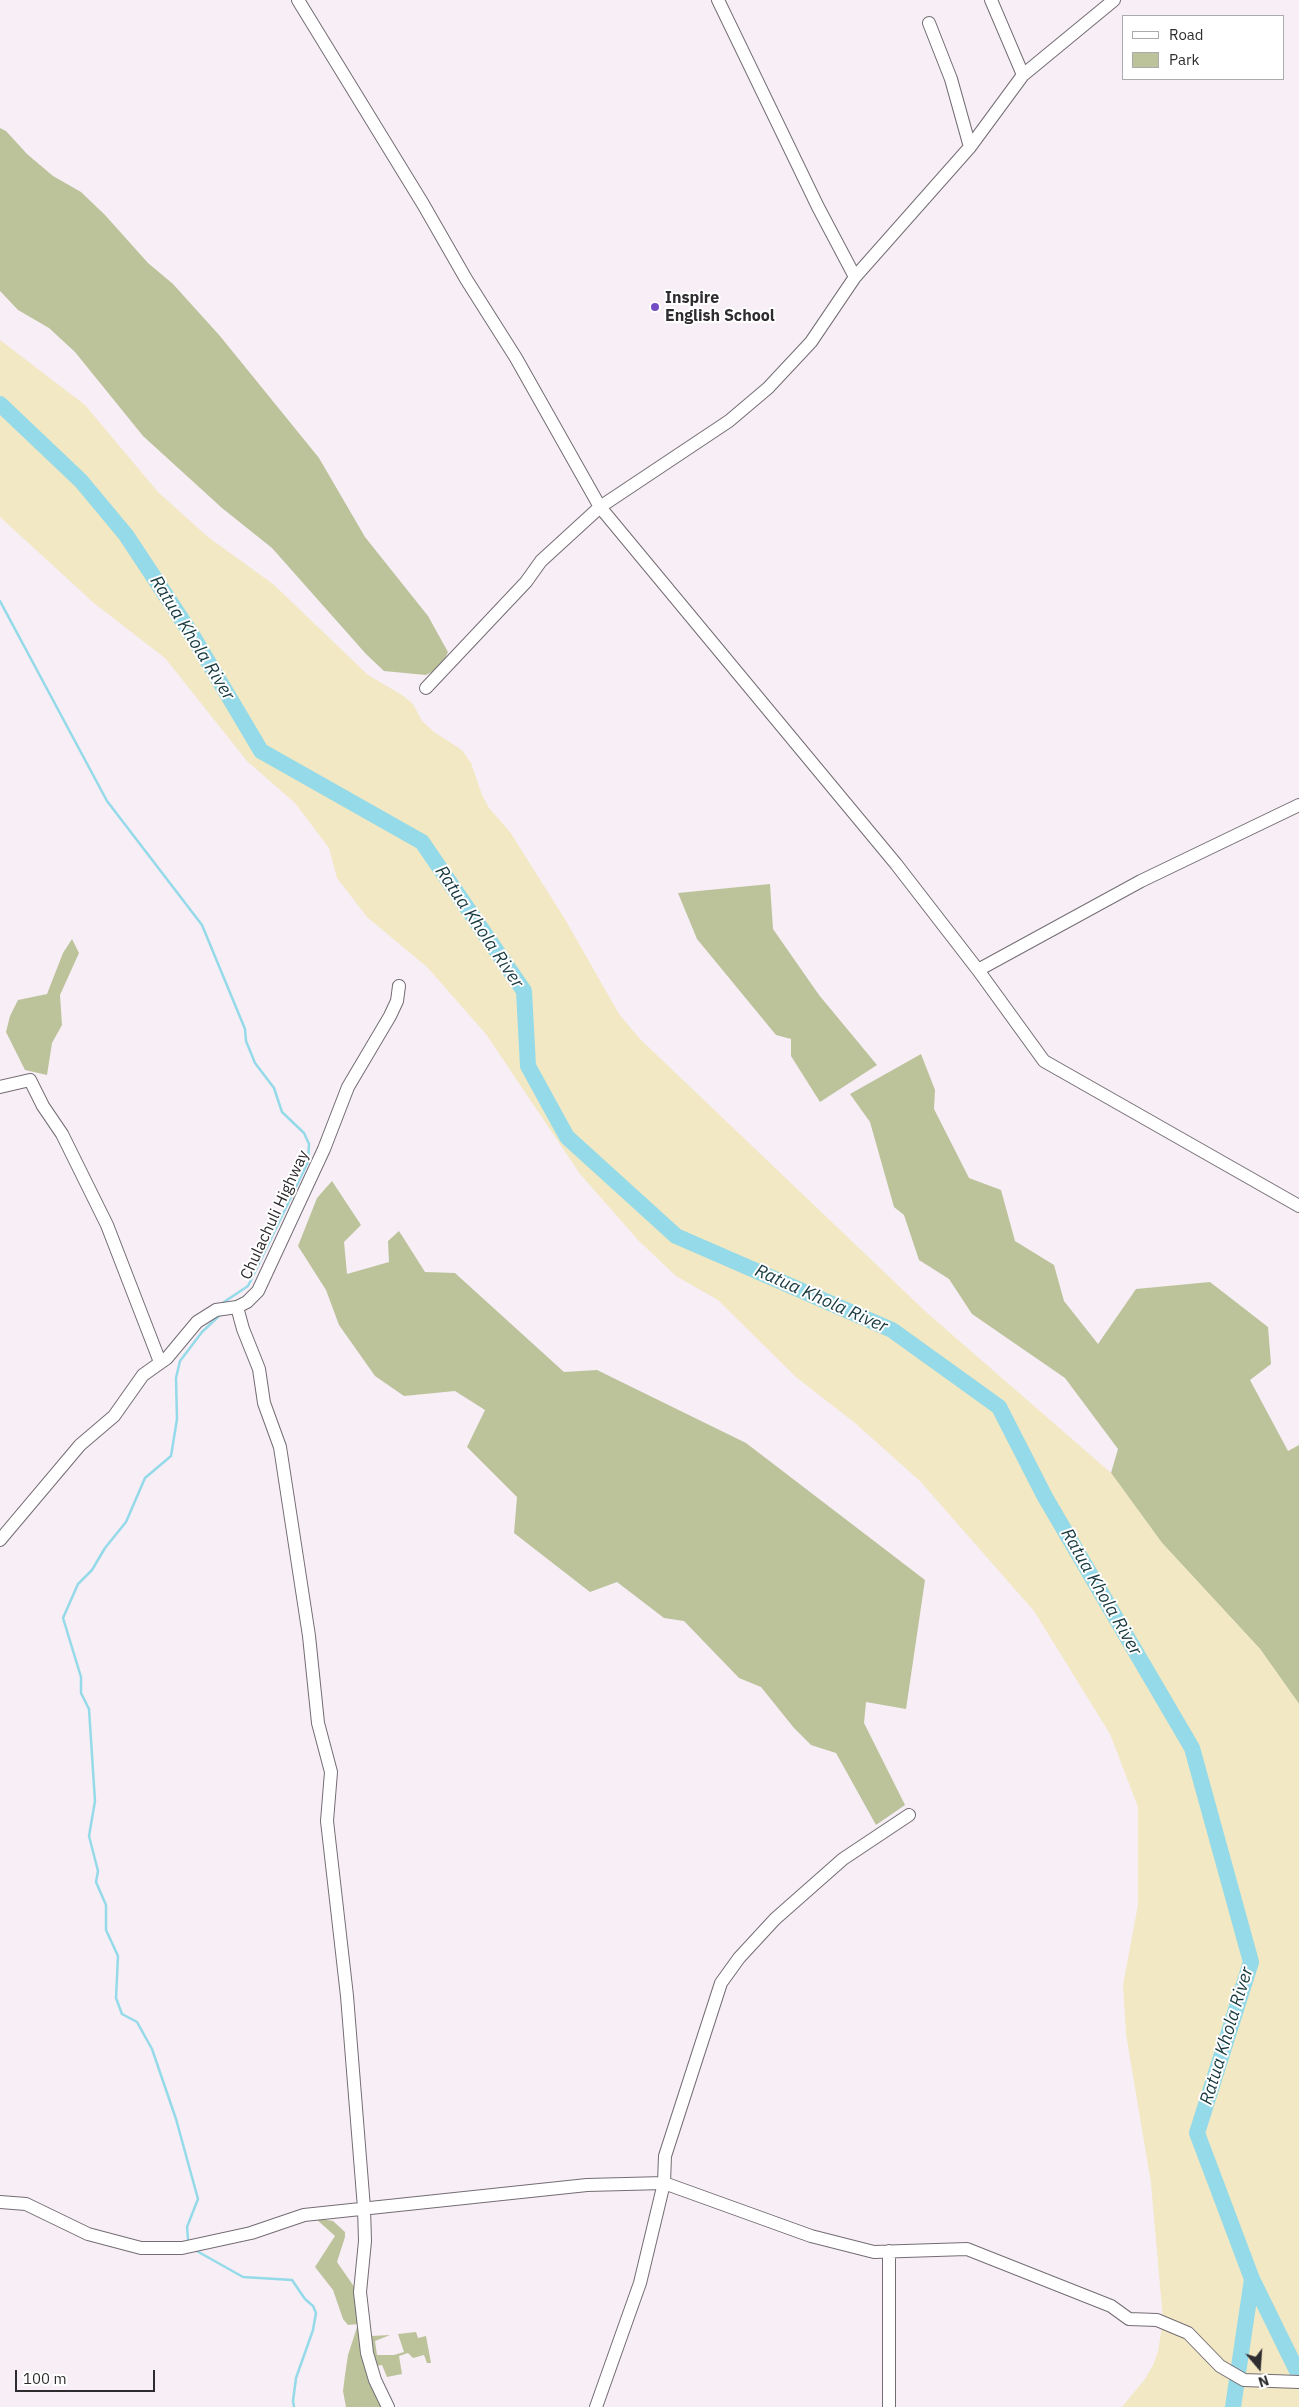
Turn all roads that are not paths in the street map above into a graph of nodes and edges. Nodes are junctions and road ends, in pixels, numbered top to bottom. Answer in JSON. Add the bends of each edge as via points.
{"nodes":[{"id":1,"x":298,"y":0,"type":"edge"},
{"id":2,"x":718,"y":0,"type":"edge"},
{"id":3,"x":991,"y":0,"type":"edge"},
{"id":4,"x":1110,"y":2,"type":"edge"},
{"id":5,"x":929,"y":23,"type":"dead end"},
{"id":6,"x":1023,"y":75,"type":"junction"},
{"id":7,"x":970,"y":147,"type":"junction"},
{"id":8,"x":854,"y":277,"type":"junction"},
{"id":9,"x":600,"y":508,"type":"junction"},
{"id":10,"x":426,"y":688,"type":"dead end"},
{"id":11,"x":1299,"y":805,"type":"edge"},
{"id":12,"x":978,"y":970,"type":"junction"},
{"id":13,"x":399,"y":986,"type":"dead end"},
{"id":14,"x":0,"y":1088,"type":"edge"},
{"id":15,"x":1299,"y":1206,"type":"edge"},
{"id":16,"x":237,"y":1307,"type":"junction"},
{"id":17,"x":160,"y":1362,"type":"junction"},
{"id":18,"x":0,"y":1540,"type":"edge"},
{"id":19,"x":909,"y":1815,"type":"dead end"},
{"id":20,"x":664,"y":2183,"type":"junction"},
{"id":21,"x":0,"y":2202,"type":"edge"},
{"id":22,"x":364,"y":2208,"type":"junction"},
{"id":23,"x":889,"y":2251,"type":"junction"},
{"id":24,"x":1299,"y":2382,"type":"edge"},
{"id":25,"x":388,"y":2407,"type":"edge"},
{"id":26,"x":596,"y":2407,"type":"edge"},
{"id":27,"x":889,"y":2407,"type":"edge"}],
"edges":[{"from":1,"to":9,"type":"street","via":[[516,358]]},
{"from":2,"to":8,"type":"street"},
{"from":3,"to":6,"type":"street"},
{"from":4,"to":6,"type":"street"},
{"from":5,"to":7,"type":"street","via":[[951,79]]},
{"from":6,"to":7,"type":"street"},
{"from":7,"to":8,"type":"street"},
{"from":8,"to":9,"type":"street","via":[[812,342],[768,388],[729,421]]},
{"from":9,"to":10,"type":"street","via":[[541,561],[526,582]]},
{"from":9,"to":12,"type":"street","via":[[864,825]]},
{"from":11,"to":12,"type":"street","via":[[1141,882]]},
{"from":12,"to":15,"type":"street","via":[[1044,1061]]},
{"from":13,"to":16,"type":"street","name":"Chulachuli Highway","via":[[397,1001],[348,1087],[324,1149],[258,1291]]},
{"from":14,"to":17,"type":"street","via":[[30,1080],[62,1134],[106,1225]]},
{"from":16,"to":17,"type":"street","name":"Chulachuli Highway","via":[[208,1314]]},
{"from":16,"to":22,"type":"street","via":[[259,1369],[264,1403],[280,1447],[309,1636],[318,1723],[331,1772],[327,1821],[347,1996]]},
{"from":17,"to":18,"type":"street","name":"Chulachuli Highway","via":[[143,1375],[114,1416],[80,1445]]},
{"from":19,"to":20,"type":"street","via":[[843,1859],[775,1919],[721,1983],[665,2156]]},
{"from":20,"to":22,"type":"street","via":[[587,2185]]},
{"from":20,"to":23,"type":"street","via":[[812,2236],[874,2252]]},
{"from":20,"to":26,"type":"street","via":[[640,2283]]},
{"from":21,"to":22,"type":"street","via":[[26,2204],[88,2234],[141,2248],[182,2248],[251,2233],[304,2215]]},
{"from":22,"to":25,"type":"street","via":[[365,2241],[360,2292],[368,2353],[375,2380]]},
{"from":23,"to":24,"type":"street","via":[[967,2249],[1110,2306],[1129,2319],[1157,2320],[1188,2333],[1220,2366],[1244,2380]]},
{"from":23,"to":27,"type":"street"}]}
